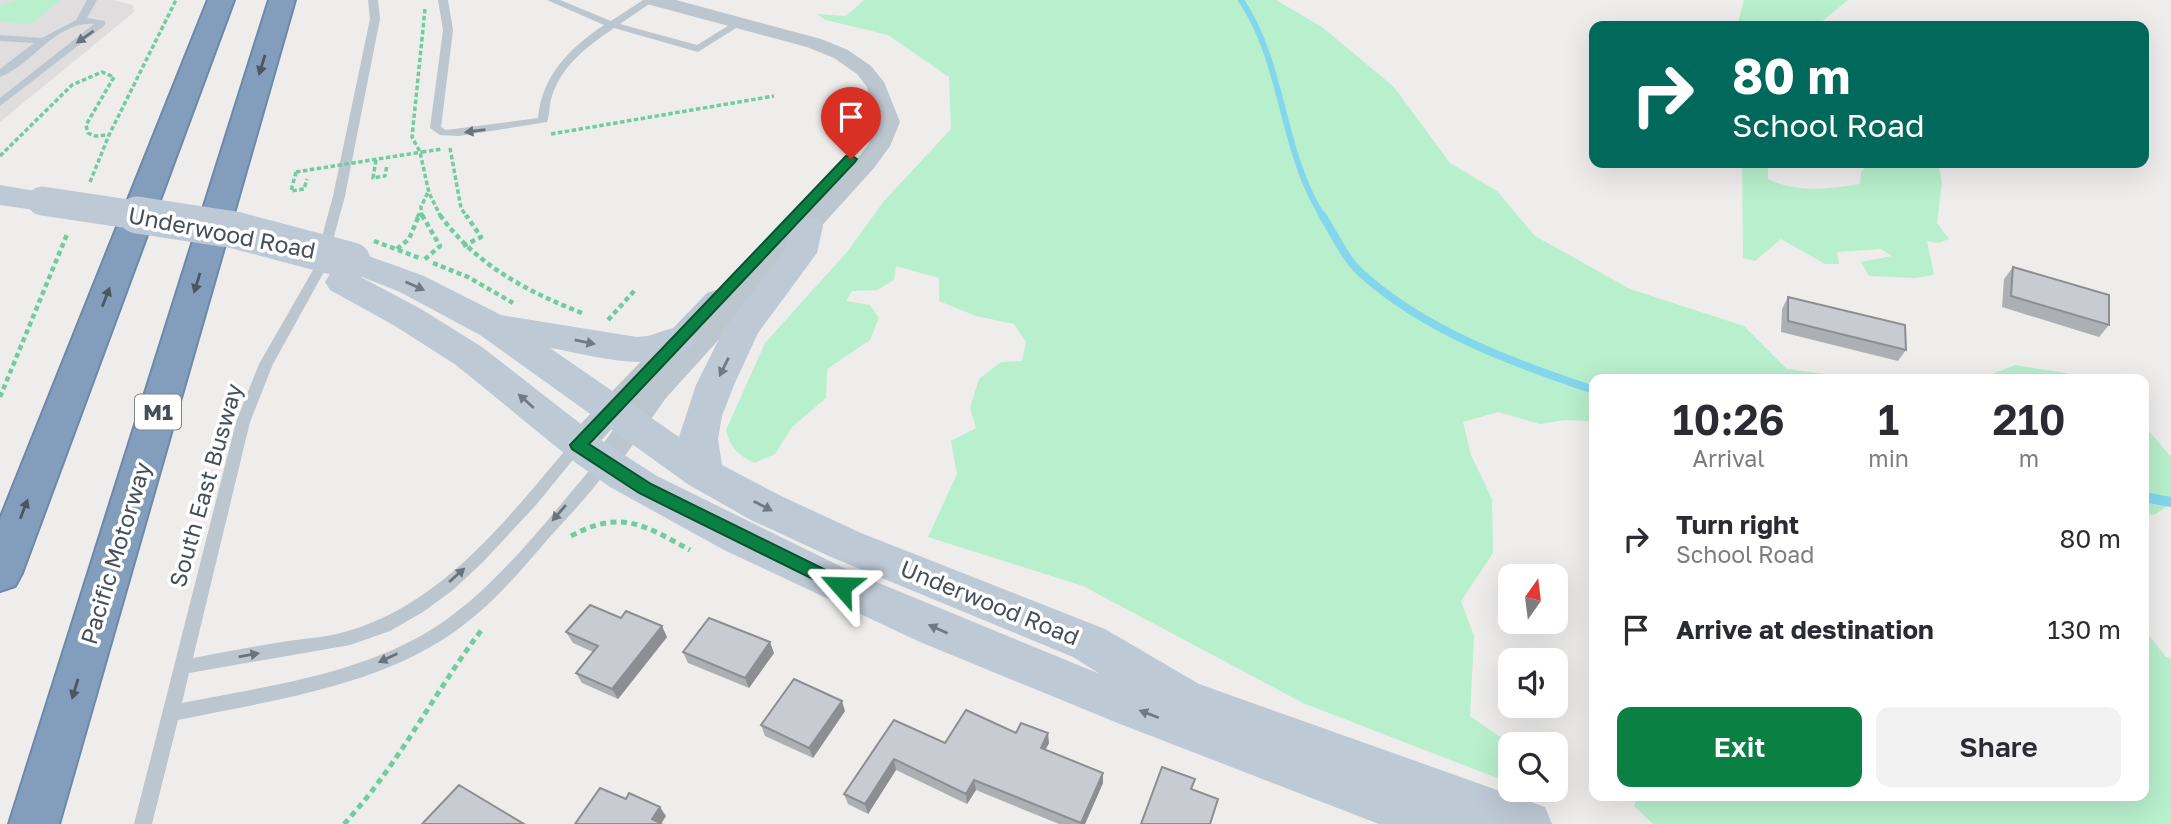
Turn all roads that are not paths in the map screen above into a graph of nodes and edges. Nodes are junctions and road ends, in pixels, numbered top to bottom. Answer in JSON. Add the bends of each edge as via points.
{"nodes":[{"id":1,"x":92,"y":0,"type":"edge"},
{"id":2,"x":221,"y":0,"type":"edge"},
{"id":3,"x":282,"y":0,"type":"edge"},
{"id":4,"x":373,"y":0,"type":"edge"},
{"id":5,"x":443,"y":0,"type":"edge"},
{"id":6,"x":552,"y":0,"type":"edge"},
{"id":7,"x":652,"y":0,"type":"edge"},
{"id":8,"x":81,"y":20,"type":"junction"},
{"id":9,"x":739,"y":23,"type":"junction"},
{"id":10,"x":612,"y":24,"type":"junction"},
{"id":11,"x":0,"y":38,"type":"edge"},
{"id":12,"x":45,"y":41,"type":"junction"},
{"id":13,"x":0,"y":74,"type":"edge"},
{"id":14,"x":0,"y":103,"type":"edge"},
{"id":15,"x":882,"y":103,"type":"junction"},
{"id":16,"x":0,"y":195,"type":"edge"},
{"id":17,"x":39,"y":212,"type":"junction"},
{"id":18,"x":0,"y":222,"type":"edge"},
{"id":19,"x":807,"y":226,"type":"junction"},
{"id":20,"x":355,"y":261,"type":"junction"},
{"id":21,"x":507,"y":316,"type":"junction"},
{"id":22,"x":678,"y":338,"type":"junction"},
{"id":23,"x":621,"y":416,"type":"junction"},
{"id":24,"x":591,"y":454,"type":"junction"},
{"id":25,"x":703,"y":474,"type":"junction"},
{"id":26,"x":0,"y":573,"type":"edge"},
{"id":27,"x":182,"y":667,"type":"junction"},
{"id":28,"x":172,"y":713,"type":"junction"},
{"id":29,"x":1439,"y":816,"type":"edge"},
{"id":30,"x":34,"y":824,"type":"edge"},
{"id":31,"x":143,"y":824,"type":"edge"},
{"id":32,"x":1527,"y":824,"type":"edge"}],
"edges":[{"from":1,"to":8,"type":"lane"},
{"from":26,"to":2,"type":"highway","one_way":true},
{"from":3,"to":30,"type":"highway","name":"Pacific Motorway","number":"M1","one_way":true},
{"from":4,"to":27,"type":"lane","name":"South East Busway","via":[[375,19],[332,225],[319,270],[266,364],[243,422]]},
{"from":10,"to":5,"type":"lane","one_way":true,"via":[[562,67],[543,99],[543,120],[444,133],[435,128],[448,30]]},
{"from":6,"to":10,"type":"lane"},
{"from":7,"to":9,"type":"street"},
{"from":7,"to":10,"type":"lane"},
{"from":8,"to":12,"type":"lane"},
{"from":8,"to":14,"type":"lane","one_way":true,"via":[[97,20],[102,25]]},
{"from":9,"to":10,"type":"lane","via":[[698,49]]},
{"from":9,"to":15,"type":"street","via":[[841,54],[864,70],[877,86]]},
{"from":11,"to":12,"type":"lane"},
{"from":12,"to":13,"type":"lane"},
{"from":15,"to":19,"type":"street","via":[[889,122],[879,146]]},
{"from":15,"to":22,"type":"street","via":[[851,159]]},
{"from":16,"to":17,"type":"main road","name":"Underwood Road"},
{"from":17,"to":18,"type":"main road","name":"Underwood Road"},
{"from":17,"to":20,"type":"main road","name":"Underwood Road","via":[[248,251]]},
{"from":19,"to":23,"type":"street","via":[[656,391]]},
{"from":19,"to":25,"type":"main road","one_way":true,"via":[[800,253],[742,328],[715,385],[698,439]]},
{"from":20,"to":21,"type":"main road","name":"Underwood Road","one_way":true},
{"from":24,"to":20,"type":"main road","name":"Underwood Road","one_way":true},
{"from":21,"to":22,"type":"main road","one_way":true,"via":[[637,350],[653,350]]},
{"from":21,"to":23,"type":"main road","name":"Underwood Road"},
{"from":22,"to":23,"type":"street"},
{"from":23,"to":24,"type":"street"},
{"from":23,"to":25,"type":"main road","name":"Underwood Road"},
{"from":27,"to":24,"type":"lane","one_way":true,"via":[[352,638],[405,615],[437,593]]},
{"from":24,"to":28,"type":"lane","one_way":true,"via":[[479,602],[434,637],[370,667]]},
{"from":29,"to":24,"type":"main road","name":"Underwood Road","one_way":true,"via":[[1152,716],[958,638],[720,527]]},
{"from":25,"to":29,"type":"main road","name":"Underwood Road","one_way":true,"via":[[846,545],[1089,643],[1184,700]]},
{"from":27,"to":28,"type":"lane","name":"South East Busway"},
{"from":28,"to":31,"type":"lane","name":"South East Busway"},
{"from":29,"to":32,"type":"main road","name":"Underwood Road"}]}
